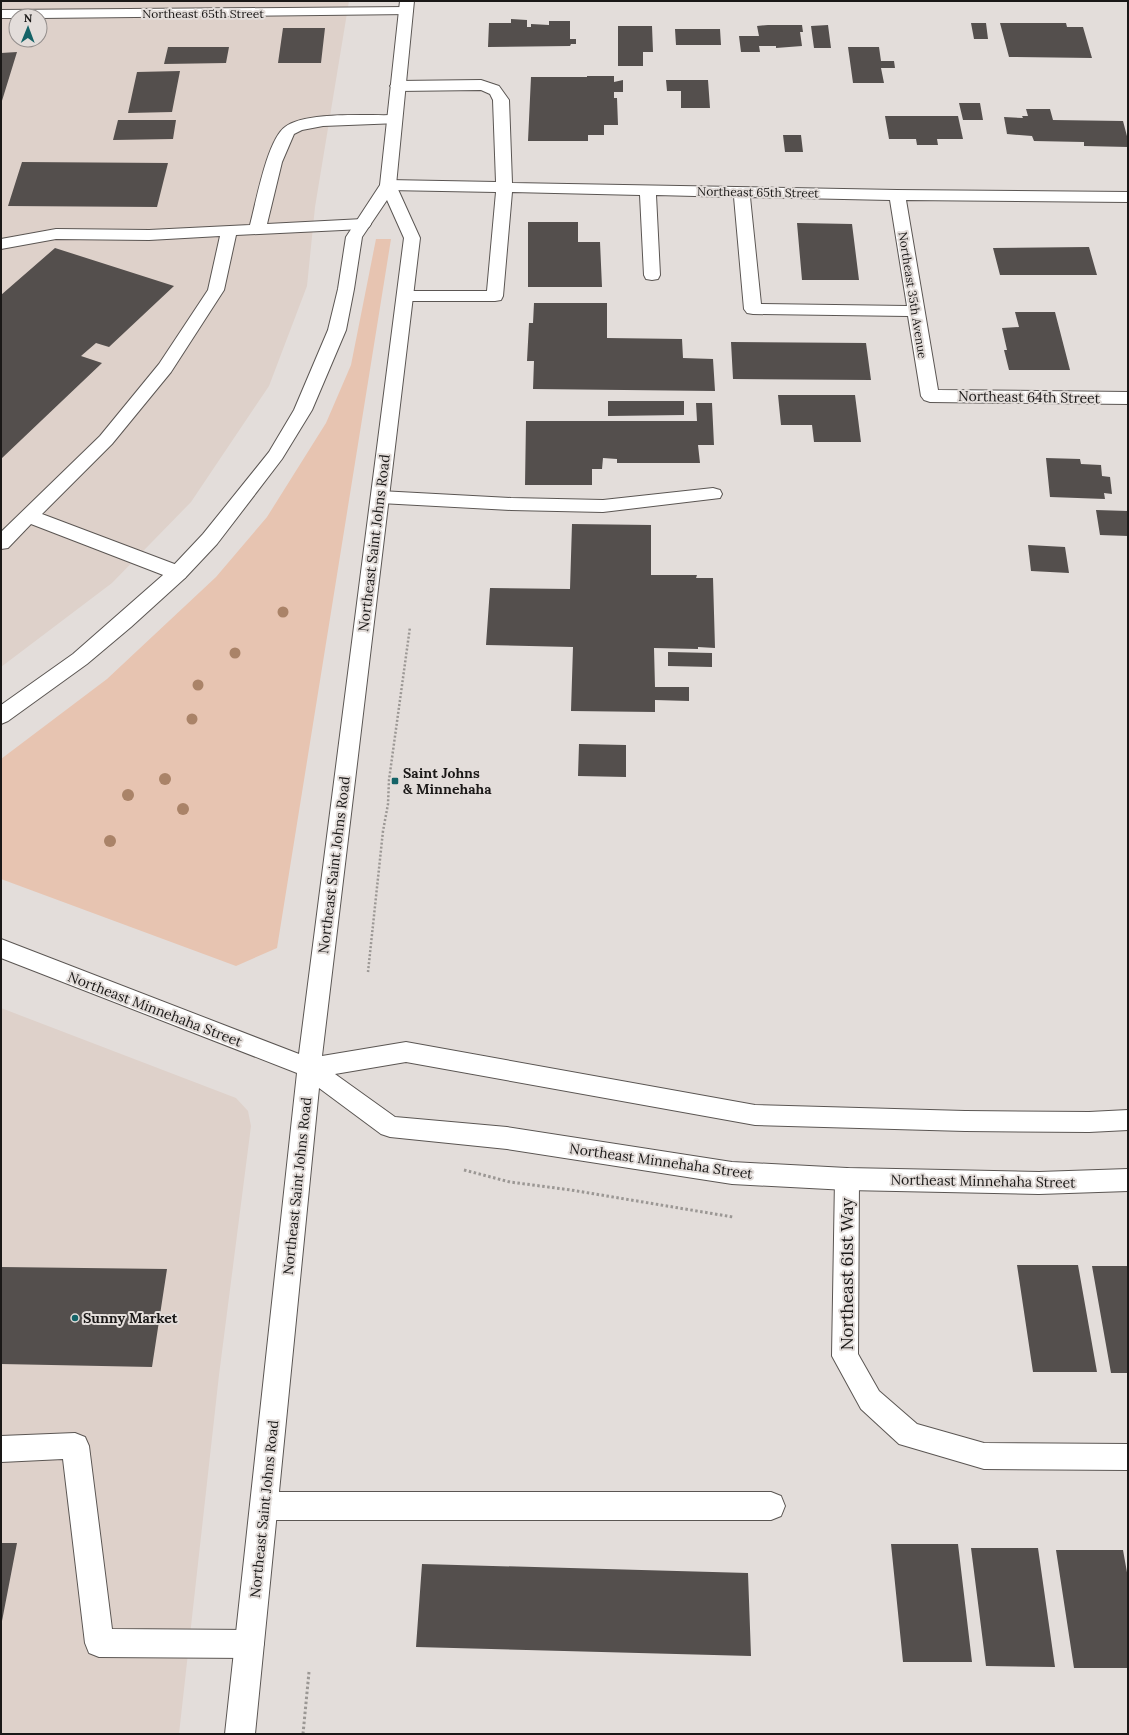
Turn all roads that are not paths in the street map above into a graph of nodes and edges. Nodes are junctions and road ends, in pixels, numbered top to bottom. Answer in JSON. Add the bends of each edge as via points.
{"nodes":[{"id":1,"x":406,"y":6,"type":"edge"},
{"id":2,"x":295,"y":7,"type":"edge"},
{"id":3,"x":1,"y":14,"type":"edge"},
{"id":4,"x":398,"y":86,"type":"junction"},
{"id":5,"x":394,"y":120,"type":"junction"},
{"id":6,"x":388,"y":186,"type":"junction"},
{"id":7,"x":504,"y":188,"type":"junction"},
{"id":8,"x":648,"y":190,"type":"junction"},
{"id":9,"x":742,"y":192,"type":"junction"},
{"id":10,"x":896,"y":195,"type":"junction"},
{"id":11,"x":1128,"y":198,"type":"edge"},
{"id":12,"x":363,"y":224,"type":"junction"},
{"id":13,"x":257,"y":230,"type":"junction"},
{"id":14,"x":229,"y":232,"type":"junction"},
{"id":15,"x":1,"y":244,"type":"edge"},
{"id":16,"x":652,"y":275,"type":"dead end"},
{"id":17,"x":405,"y":296,"type":"junction"},
{"id":18,"x":916,"y":311,"type":"junction"},
{"id":19,"x":930,"y":396,"type":"joint"},
{"id":20,"x":1128,"y":398,"type":"edge"},
{"id":21,"x":713,"y":494,"type":"dead end"},
{"id":22,"x":380,"y":497,"type":"junction"},
{"id":23,"x":28,"y":516,"type":"junction"},
{"id":24,"x":1,"y":543,"type":"edge"},
{"id":25,"x":178,"y":573,"type":"junction"},
{"id":26,"x":1,"y":716,"type":"edge"},
{"id":27,"x":1,"y":948,"type":"edge"},
{"id":28,"x":309,"y":1068,"type":"junction"},
{"id":29,"x":1128,"y":1120,"type":"edge"},
{"id":30,"x":847,"y":1179,"type":"junction"},
{"id":31,"x":1128,"y":1180,"type":"edge"},
{"id":32,"x":1,"y":1449,"type":"edge"},
{"id":33,"x":1128,"y":1457,"type":"edge"},
{"id":34,"x":264,"y":1506,"type":"junction"},
{"id":35,"x":771,"y":1506,"type":"dead end"},
{"id":36,"x":250,"y":1644,"type":"junction"},
{"id":37,"x":240,"y":1734,"type":"edge"}],
"edges":[{"from":1,"to":2,"type":"main road","name":"Northeast 65th Street"},
{"from":1,"to":4,"type":"main road","name":"Northeast Saint Johns Road"},
{"from":2,"to":3,"type":"main road","name":"Northeast 65th Street"},
{"from":4,"to":5,"type":"main road","name":"Northeast Saint Johns Road"},
{"from":4,"to":7,"type":"main road","via":[[480,85],[492,87],[498,92],[501,100]]},
{"from":5,"to":6,"type":"main road","name":"Northeast Saint Johns Road"},
{"from":5,"to":13,"type":"main road","via":[[305,123],[289,130],[284,137],[274,167]]},
{"from":6,"to":7,"type":"main road","name":"Northeast 65th Street"},
{"from":6,"to":12,"type":"main road"},
{"from":6,"to":17,"type":"main road","name":"Northeast Saint Johns Road","via":[[412,238]]},
{"from":7,"to":8,"type":"main road","name":"Northeast 65th Street"},
{"from":7,"to":17,"type":"main road","via":[[496,296]]},
{"from":8,"to":9,"type":"main road","name":"Northeast 65th Street"},
{"from":8,"to":16,"type":"main road"},
{"from":9,"to":10,"type":"main road","name":"Northeast 65th Street"},
{"from":9,"to":18,"type":"main road","via":[[753,309]]},
{"from":10,"to":11,"type":"main road","name":"Northeast 65th Street"},
{"from":10,"to":18,"type":"main road","name":"Northeast 35th Avenue"},
{"from":12,"to":13,"type":"main road"},
{"from":12,"to":25,"type":"main road","via":[[354,237],[346,289],[336,330],[303,410],[276,455],[240,502]]},
{"from":13,"to":14,"type":"main road"},
{"from":14,"to":15,"type":"main road","via":[[149,235],[56,234]]},
{"from":14,"to":23,"type":"main road","via":[[216,290],[165,368],[106,440]]},
{"from":17,"to":22,"type":"main road","name":"Northeast Saint Johns Road"},
{"from":18,"to":19,"type":"main road","name":"Northeast 35th Avenue"},
{"from":19,"to":20,"type":"main road","name":"Northeast 64th Street"},
{"from":21,"to":22,"type":"main road","via":[[603,506]]},
{"from":22,"to":28,"type":"main road","name":"Northeast Saint Johns Road"},
{"from":23,"to":24,"type":"main road"},
{"from":23,"to":25,"type":"main road"},
{"from":25,"to":26,"type":"main road","via":[[80,659]]},
{"from":27,"to":28,"type":"main road","name":"Northeast Minnehaha Street"},
{"from":28,"to":29,"type":"main road","via":[[406,1052],[755,1115],[965,1121]]},
{"from":28,"to":30,"type":"main road","name":"Northeast Minnehaha Street","via":[[390,1127],[507,1138],[732,1173]]},
{"from":28,"to":34,"type":"main road","name":"Northeast Saint Johns Road"},
{"from":30,"to":31,"type":"main road","name":"Northeast Minnehaha Street","via":[[1039,1184]]},
{"from":30,"to":33,"type":"main road","name":"Northeast 61st Way","via":[[845,1356],[870,1400],[909,1436],[984,1456]]},
{"from":32,"to":36,"type":"main road","via":[[74,1446],[99,1643]]},
{"from":34,"to":35,"type":"main road"},
{"from":34,"to":36,"type":"main road","name":"Northeast Saint Johns Road"},
{"from":36,"to":37,"type":"main road","name":"Northeast Saint Johns Road"}]}
